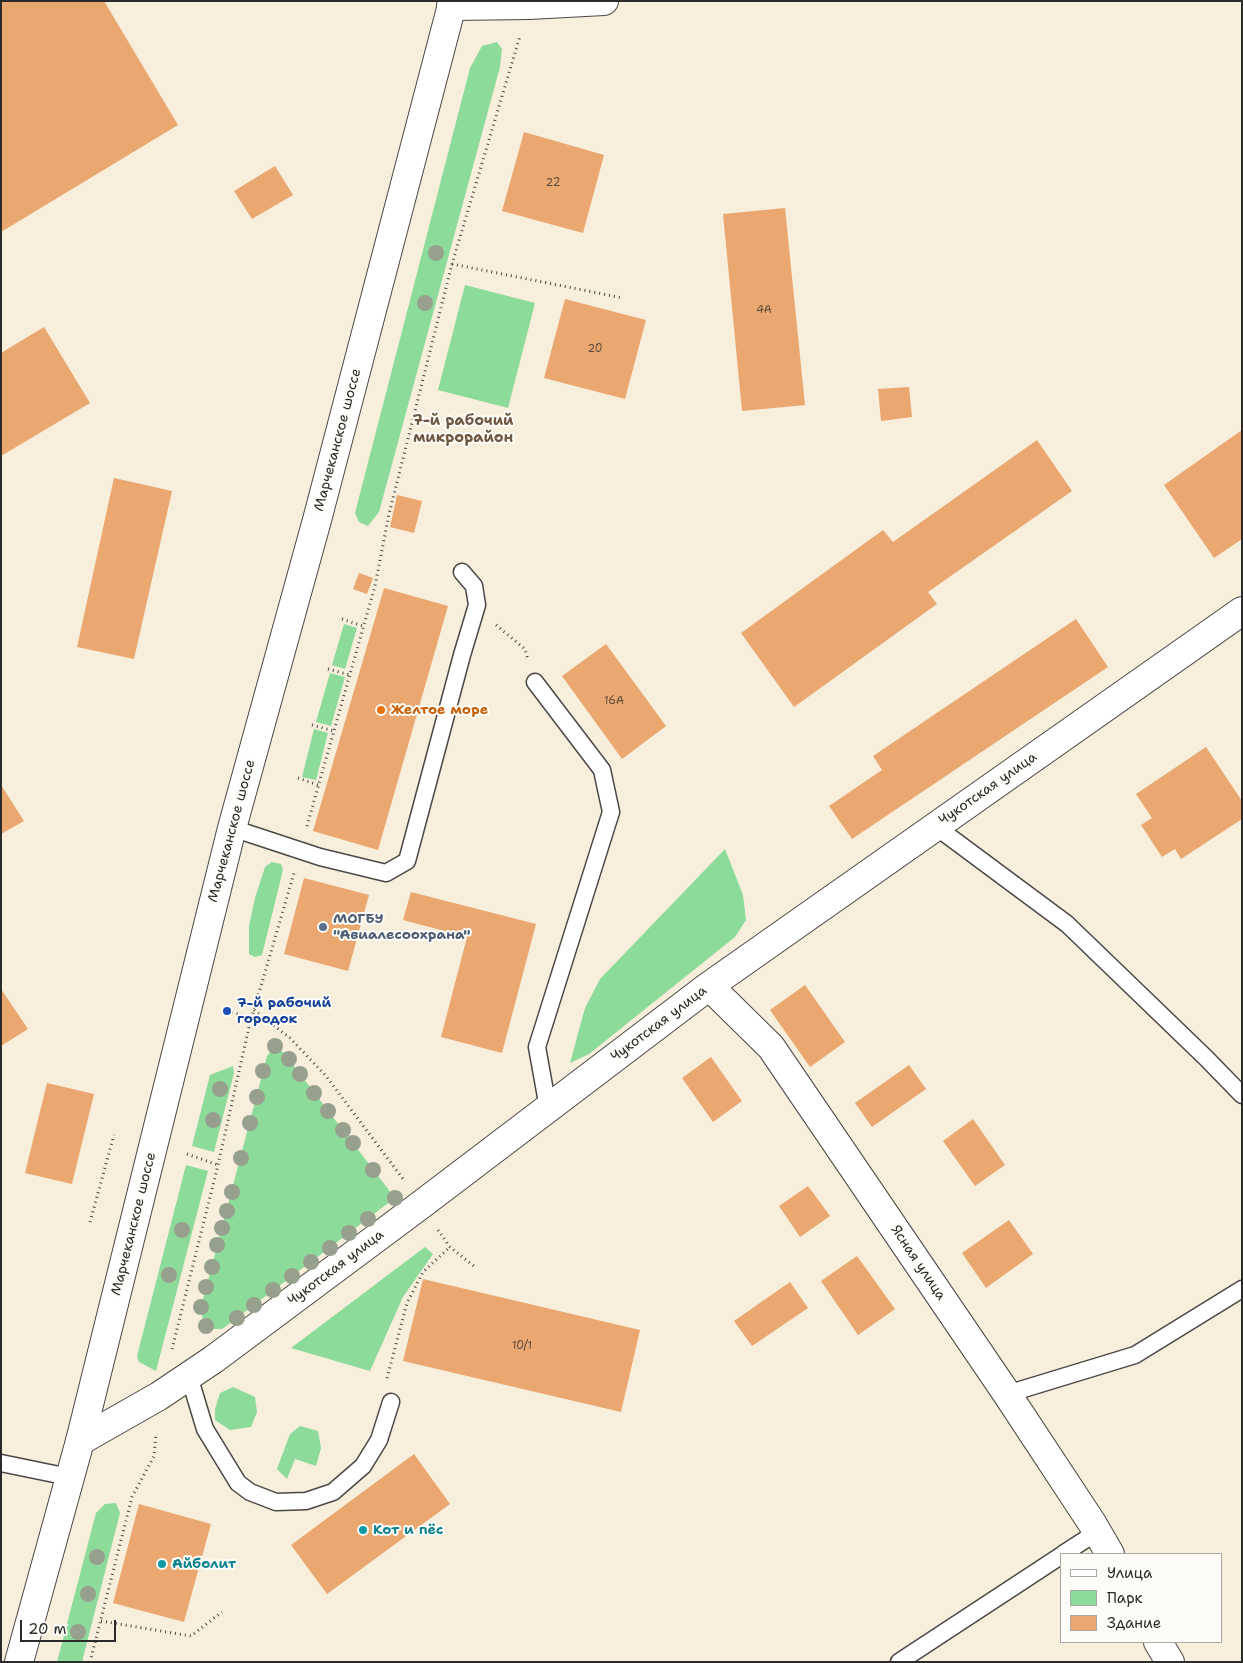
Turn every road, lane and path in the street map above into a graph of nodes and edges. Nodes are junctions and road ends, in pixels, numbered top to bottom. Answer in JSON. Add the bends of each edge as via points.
{"nodes":[{"id":1,"x":604,"y":1,"type":"edge"},
{"id":2,"x":530,"y":3,"type":"edge"},
{"id":3,"x":452,"y":4,"type":"edge"},
{"id":4,"x":452,"y":264,"type":"junction"},
{"id":5,"x":623,"y":298,"type":"dead end"},
{"id":6,"x":462,"y":572,"type":"dead end"},
{"id":7,"x":477,"y":608,"type":"junction"},
{"id":8,"x":1242,"y":611,"type":"edge"},
{"id":9,"x":342,"y":619,"type":"dead end"},
{"id":10,"x":363,"y":626,"type":"junction"},
{"id":11,"x":328,"y":669,"type":"dead end"},
{"id":12,"x":350,"y":675,"type":"junction"},
{"id":13,"x":535,"y":682,"type":"joint"},
{"id":14,"x":312,"y":725,"type":"dead end"},
{"id":15,"x":334,"y":731,"type":"junction"},
{"id":16,"x":298,"y":778,"type":"dead end"},
{"id":17,"x":318,"y":785,"type":"junction"},
{"id":18,"x":935,"y":826,"type":"junction"},
{"id":19,"x":232,"y":828,"type":"junction"},
{"id":20,"x":300,"y":849,"type":"junction"},
{"id":21,"x":709,"y":986,"type":"junction"},
{"id":22,"x":254,"y":1010,"type":"junction"},
{"id":23,"x":227,"y":1011,"type":"dead end"},
{"id":24,"x":250,"y":1018,"type":"junction"},
{"id":25,"x":1242,"y":1095,"type":"edge"},
{"id":26,"x":548,"y":1108,"type":"junction"},
{"id":27,"x":114,"y":1135,"type":"dead end"},
{"id":28,"x":187,"y":1154,"type":"dead end"},
{"id":29,"x":218,"y":1165,"type":"junction"},
{"id":30,"x":422,"y":1204,"type":"junction"},
{"id":31,"x":90,"y":1222,"type":"dead end"},
{"id":32,"x":450,"y":1247,"type":"junction"},
{"id":33,"x":475,"y":1267,"type":"dead end"},
{"id":34,"x":1242,"y":1289,"type":"edge"},
{"id":35,"x":189,"y":1376,"type":"junction"},
{"id":36,"x":386,"y":1382,"type":"dead end"},
{"id":37,"x":1007,"y":1394,"type":"junction"},
{"id":38,"x":160,"y":1396,"type":"junction"},
{"id":39,"x":391,"y":1402,"type":"dead end"},
{"id":40,"x":80,"y":1441,"type":"junction"},
{"id":41,"x":1,"y":1463,"type":"edge"},
{"id":42,"x":69,"y":1477,"type":"junction"},
{"id":43,"x":1103,"y":1543,"type":"edge"},
{"id":44,"x":1069,"y":1553,"type":"edge"},
{"id":45,"x":1060,"y":1556,"type":"edge"},
{"id":46,"x":222,"y":1612,"type":"dead end"},
{"id":47,"x":100,"y":1621,"type":"junction"},
{"id":48,"x":1159,"y":1643,"type":"edge"},
{"id":49,"x":19,"y":1662,"type":"edge"},
{"id":50,"x":90,"y":1662,"type":"edge"},
{"id":51,"x":899,"y":1662,"type":"edge"},
{"id":52,"x":1170,"y":1662,"type":"edge"}],
"edges":[{"from":1,"to":2,"type":"street"},
{"from":2,"to":3,"type":"street"},
{"from":2,"to":4,"type":"path"},
{"from":3,"to":19,"type":"street","name":"Марчеканское шоссе","via":[[317,520]]},
{"from":4,"to":5,"type":"path"},
{"from":4,"to":10,"type":"path"},
{"from":6,"to":7,"type":"lane","via":[[474,586]]},
{"from":7,"to":13,"type":"path","via":[[525,648]]},
{"from":7,"to":20,"type":"lane","via":[[407,861],[386,873]]},
{"from":8,"to":18,"type":"street","name":"Чукотская улица"},
{"from":9,"to":10,"type":"path"},
{"from":10,"to":12,"type":"path"},
{"from":11,"to":12,"type":"path"},
{"from":12,"to":15,"type":"path"},
{"from":13,"to":26,"type":"lane","via":[[602,770],[611,812],[537,1047]]},
{"from":14,"to":15,"type":"path"},
{"from":15,"to":17,"type":"path"},
{"from":16,"to":17,"type":"path"},
{"from":17,"to":20,"type":"path"},
{"from":18,"to":21,"type":"street","name":"Чукотская улица"},
{"from":18,"to":25,"type":"lane","via":[[1067,924]]},
{"from":19,"to":20,"type":"lane"},
{"from":19,"to":40,"type":"street","name":"Марчеканское шоссе"},
{"from":20,"to":22,"type":"path"},
{"from":21,"to":26,"type":"street","name":"Чукотская улица"},
{"from":21,"to":37,"type":"street","name":"Ясная улица","via":[[771,1047]]},
{"from":22,"to":24,"type":"path"},
{"from":22,"to":30,"type":"path","via":[[290,1038],[326,1076]]},
{"from":23,"to":24,"type":"path"},
{"from":24,"to":29,"type":"path"},
{"from":26,"to":30,"type":"street","name":"Чукотская улица"},
{"from":27,"to":31,"type":"path"},
{"from":28,"to":29,"type":"path"},
{"from":29,"to":38,"type":"path"},
{"from":30,"to":32,"type":"path"},
{"from":30,"to":35,"type":"street","name":"Чукотская улица"},
{"from":32,"to":33,"type":"path"},
{"from":32,"to":36,"type":"path","via":[[423,1272],[407,1303]]},
{"from":34,"to":37,"type":"lane","via":[[1135,1355]]},
{"from":35,"to":38,"type":"street","name":"Чукотская улица"},
{"from":35,"to":39,"type":"lane","via":[[204,1429],[238,1483],[250,1492],[276,1502],[306,1501],[333,1492],[362,1466],[378,1440]]},
{"from":37,"to":43,"type":"street","name":"Ясная улица"},
{"from":38,"to":40,"type":"street","name":"Чукотская улица"},
{"from":38,"to":47,"type":"path","via":[[154,1456],[132,1497]]},
{"from":40,"to":42,"type":"street","name":"Марчеканское шоссе"},
{"from":41,"to":42,"type":"lane"},
{"from":42,"to":49,"type":"street","name":"Марчеканское шоссе"},
{"from":43,"to":44,"type":"lane"},
{"from":45,"to":51,"type":"lane"},
{"from":46,"to":47,"type":"path","via":[[190,1636]]},
{"from":47,"to":50,"type":"path"},
{"from":48,"to":52,"type":"street"}]}
